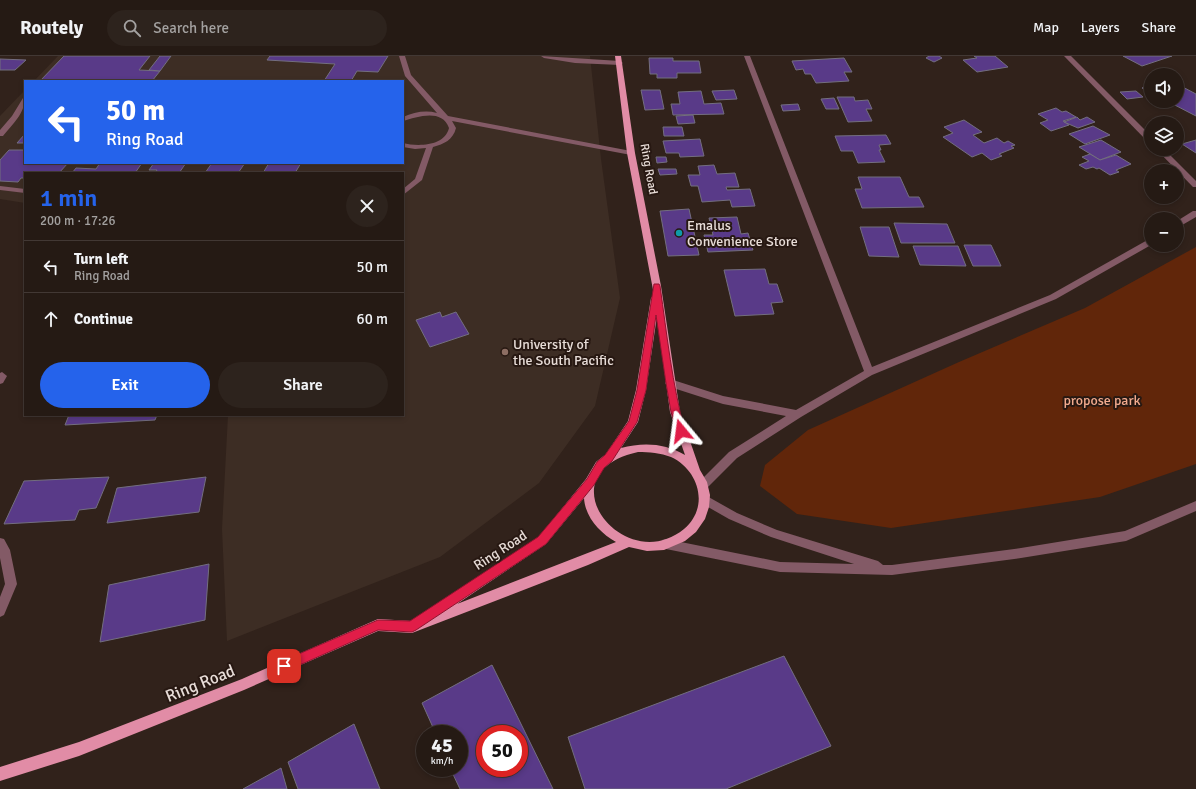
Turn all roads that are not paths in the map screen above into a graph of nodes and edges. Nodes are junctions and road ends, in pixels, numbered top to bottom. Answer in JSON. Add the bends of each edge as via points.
{"nodes":[{"id":1,"x":402,"y":56,"type":"edge"},
{"id":2,"x":544,"y":56,"type":"edge"},
{"id":3,"x":747,"y":56,"type":"edge"},
{"id":4,"x":1067,"y":56,"type":"edge"},
{"id":5,"x":619,"y":59,"type":"edge"},
{"id":6,"x":24,"y":100,"type":"edge"},
{"id":7,"x":446,"y":118,"type":"junction"},
{"id":8,"x":404,"y":119,"type":"edge"},
{"id":9,"x":1144,"y":133,"type":"edge"},
{"id":10,"x":0,"y":134,"type":"edge"},
{"id":11,"x":404,"y":145,"type":"edge"},
{"id":12,"x":430,"y":146,"type":"junction"},
{"id":13,"x":631,"y":153,"type":"junction"},
{"id":14,"x":1167,"y":156,"type":"edge"},
{"id":15,"x":1196,"y":185,"type":"edge"},
{"id":16,"x":0,"y":188,"type":"edge"},
{"id":17,"x":24,"y":191,"type":"edge"},
{"id":18,"x":404,"y":192,"type":"edge"},
{"id":19,"x":1196,"y":213,"type":"edge"},
{"id":20,"x":1184,"y":221,"type":"edge"},
{"id":21,"x":1144,"y":245,"type":"edge"},
{"id":22,"x":656,"y":286,"type":"junction"},
{"id":23,"x":869,"y":372,"type":"junction"},
{"id":24,"x":670,"y":383,"type":"junction"},
{"id":25,"x":797,"y":414,"type":"junction"},
{"id":26,"x":609,"y":458,"type":"junction"},
{"id":27,"x":695,"y":470,"type":"junction"},
{"id":28,"x":590,"y":482,"type":"junction"},
{"id":29,"x":703,"y":485,"type":"junction"},
{"id":30,"x":705,"y":500,"type":"junction"},
{"id":31,"x":1196,"y":506,"type":"edge"},
{"id":32,"x":0,"y":543,"type":"edge"},
{"id":33,"x":626,"y":543,"type":"junction"},
{"id":34,"x":666,"y":544,"type":"junction"},
{"id":35,"x":892,"y":570,"type":"junction"},
{"id":36,"x":0,"y":610,"type":"edge"},
{"id":37,"x":412,"y":627,"type":"junction"},
{"id":38,"x":0,"y":774,"type":"edge"}],
"edges":[{"from":1,"to":7,"type":"street","via":[[408,76]]},
{"from":2,"to":5,"type":"street","via":[[575,61]]},
{"from":3,"to":23,"type":"street"},
{"from":4,"to":9,"type":"street"},
{"from":5,"to":13,"type":"main road","name":"Ring Road"},
{"from":6,"to":10,"type":"street","via":[[15,117]]},
{"from":7,"to":8,"type":"street","via":[[426,114]]},
{"from":7,"to":12,"type":"street","via":[[452,130],[448,137]]},
{"from":7,"to":13,"type":"street"},
{"from":11,"to":12,"type":"street"},
{"from":12,"to":18,"type":"street","via":[[418,180]]},
{"from":13,"to":22,"type":"main road","name":"Ring Road"},
{"from":14,"to":15,"type":"street"},
{"from":16,"to":17,"type":"street"},
{"from":19,"to":20,"type":"street"},
{"from":21,"to":23,"type":"street","via":[[1053,297]]},
{"from":22,"to":24,"type":"main road","name":"Ring Road"},
{"from":22,"to":26,"type":"main road","name":"Ring Road","via":[[641,390],[633,422]]},
{"from":23,"to":25,"type":"street"},
{"from":24,"to":25,"type":"street","via":[[723,400]]},
{"from":24,"to":27,"type":"main road","name":"Ring Road","via":[[675,412]]},
{"from":25,"to":29,"type":"street","via":[[732,455]]},
{"from":26,"to":27,"type":"main road","via":[[622,451],[654,448],[670,452]]},
{"from":26,"to":28,"type":"main road"},
{"from":27,"to":29,"type":"main road"},
{"from":28,"to":33,"type":"main road","via":[[588,496],[591,510],[599,524],[611,535]]},
{"from":28,"to":37,"type":"main road","name":"Ring Road","via":[[542,541]]},
{"from":29,"to":30,"type":"main road"},
{"from":30,"to":34,"type":"main road","via":[[702,514],[695,527],[682,538]]},
{"from":30,"to":35,"type":"street","via":[[733,516],[775,534]]},
{"from":31,"to":35,"type":"street","via":[[1126,536]]},
{"from":32,"to":36,"type":"street","via":[[4,550],[11,584]]},
{"from":33,"to":34,"type":"main road","via":[[646,547]]},
{"from":33,"to":37,"type":"main road","name":"Ring Road"},
{"from":34,"to":35,"type":"street","via":[[780,567]]},
{"from":37,"to":38,"type":"main road","name":"Ring Road","via":[[378,625],[222,692],[79,749]]}]}
